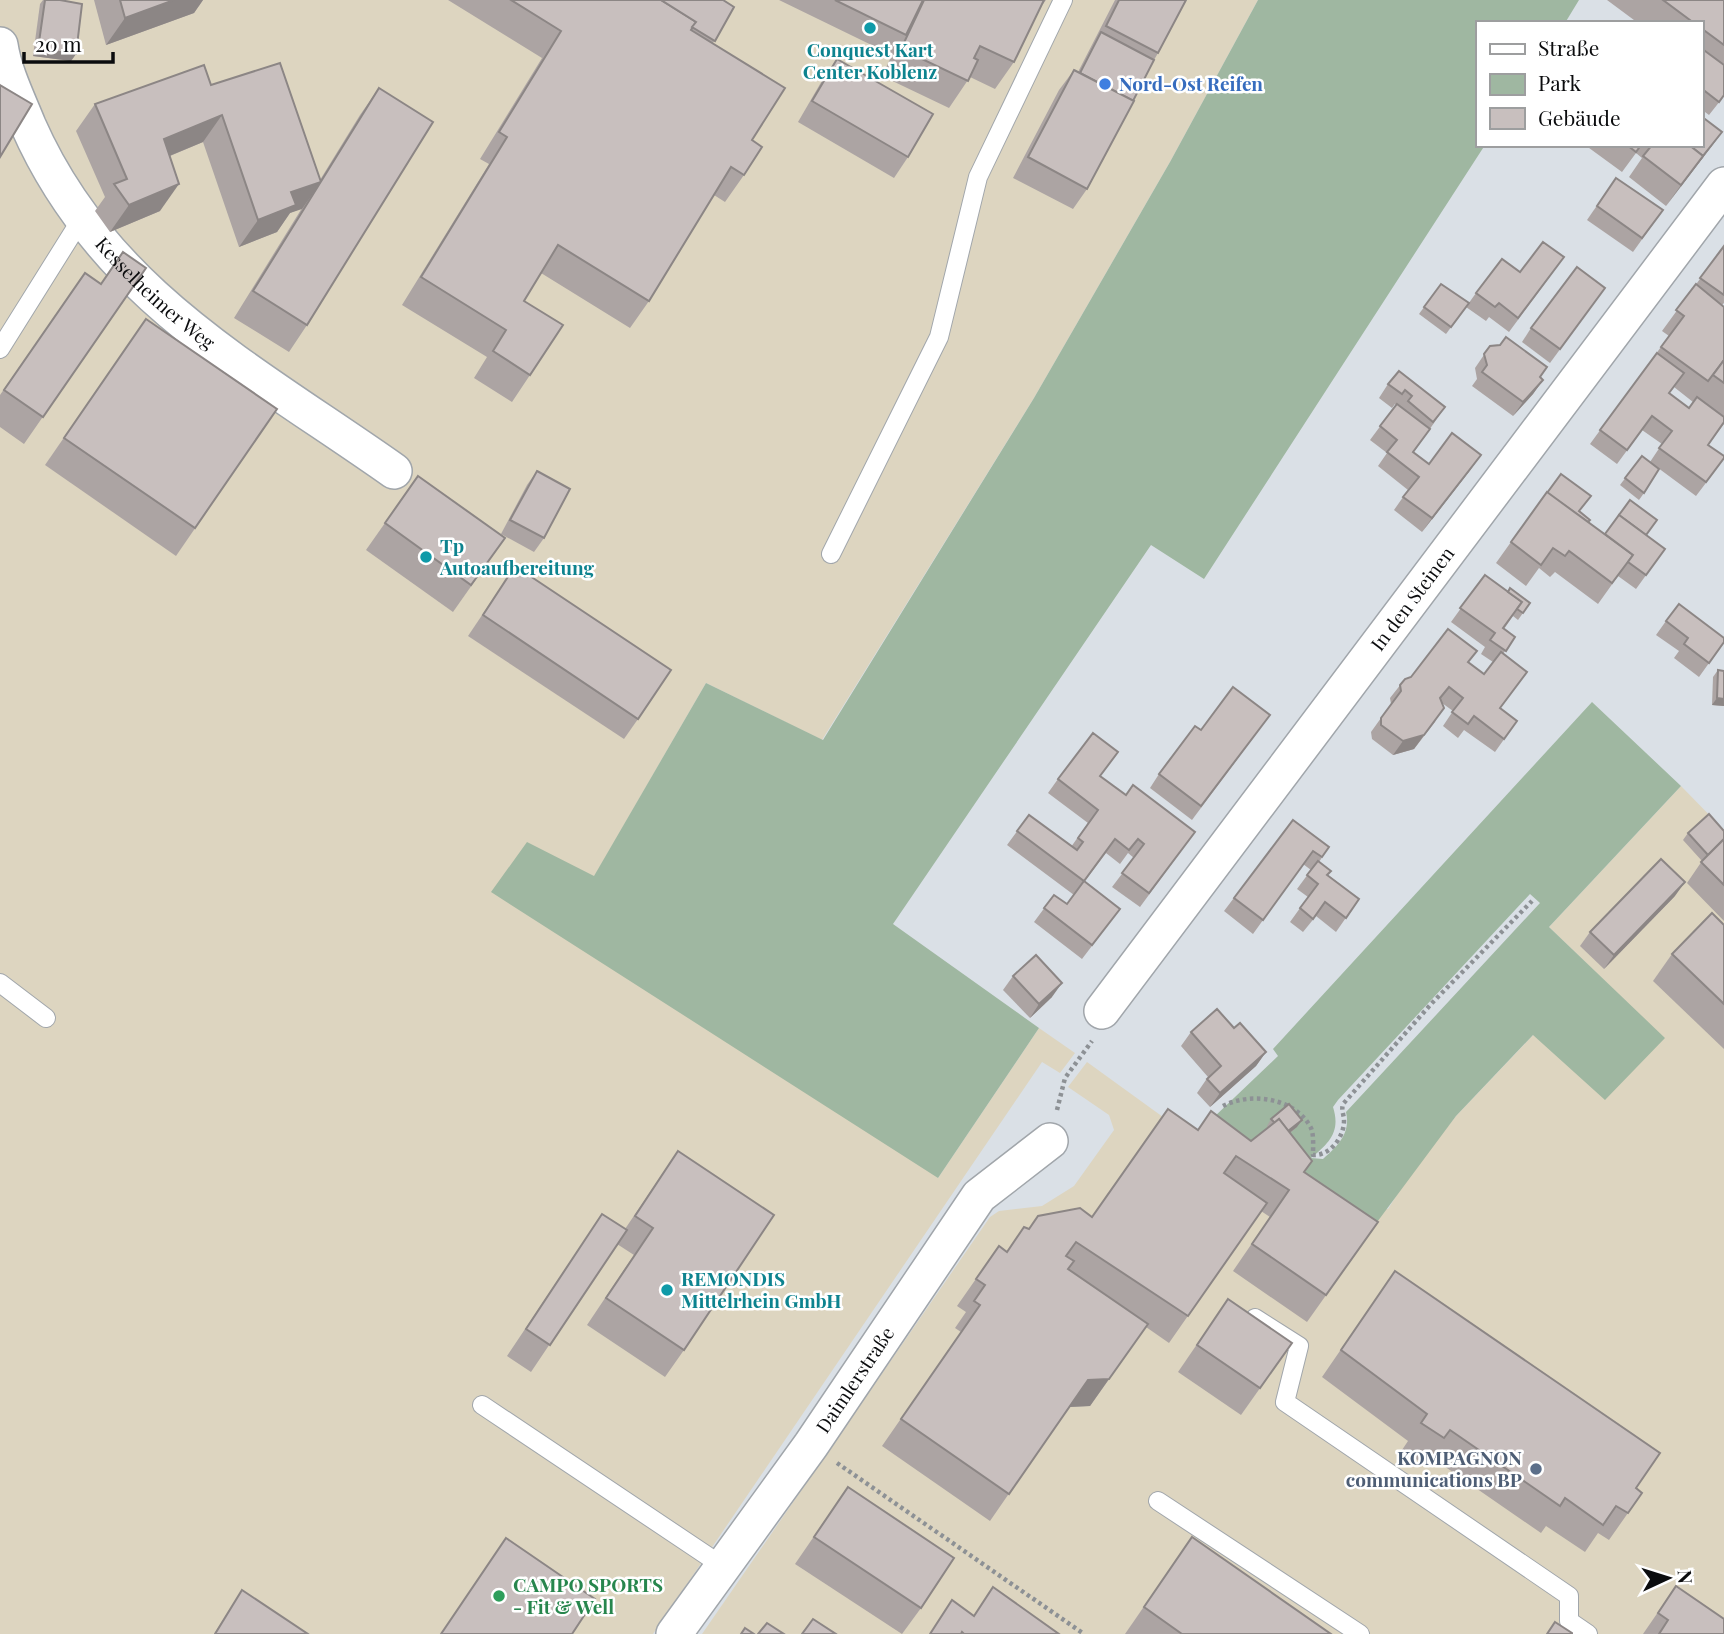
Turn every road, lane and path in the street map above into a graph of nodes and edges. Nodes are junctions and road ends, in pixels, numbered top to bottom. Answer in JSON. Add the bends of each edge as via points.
{"nodes":[{"id":1,"x":1063,"y":0,"type":"edge"},
{"id":2,"x":0,"y":45,"type":"edge"},
{"id":3,"x":1724,"y":185,"type":"edge"},
{"id":4,"x":82,"y":218,"type":"junction"},
{"id":5,"x":0,"y":349,"type":"edge"},
{"id":6,"x":394,"y":471,"type":"dead end"},
{"id":7,"x":831,"y":554,"type":"dead end"},
{"id":8,"x":1532,"y":901,"type":"dead end"},
{"id":9,"x":0,"y":983,"type":"edge"},
{"id":10,"x":1102,"y":1011,"type":"joint"},
{"id":11,"x":47,"y":1018,"type":"dead end"},
{"id":12,"x":1223,"y":1106,"type":"edge"},
{"id":13,"x":1050,"y":1141,"type":"joint"},
{"id":14,"x":1248,"y":1314,"type":"edge"},
{"id":15,"x":482,"y":1405,"type":"dead end"},
{"id":16,"x":811,"y":1445,"type":"junction"},
{"id":17,"x":1158,"y":1501,"type":"dead end"},
{"id":18,"x":724,"y":1567,"type":"junction"},
{"id":19,"x":674,"y":1634,"type":"edge"},
{"id":20,"x":1084,"y":1634,"type":"edge"},
{"id":21,"x":1360,"y":1634,"type":"edge"},
{"id":22,"x":1588,"y":1634,"type":"edge"}],
"edges":[{"from":1,"to":7,"type":"lane","via":[[978,177],[939,337]]},
{"from":2,"to":4,"type":"street","name":"Kesselheimer Weg","via":[[34,139]]},
{"from":3,"to":10,"type":"street","name":"In den Steinen"},
{"from":4,"to":5,"type":"lane"},
{"from":4,"to":6,"type":"street","name":"Kesselheimer Weg","via":[[118,264],[156,301],[291,402]]},
{"from":8,"to":12,"type":"path","via":[[1343,1104],[1344,1122],[1336,1145],[1321,1155],[1313,1155],[1312,1130],[1300,1113],[1282,1104],[1239,1098]]},
{"from":9,"to":11,"type":"lane"},
{"from":10,"to":13,"type":"path","via":[[1094,1039],[1065,1078]]},
{"from":13,"to":16,"type":"street","name":"Daimlerstraße","via":[[979,1196]]},
{"from":14,"to":22,"type":"lane","via":[[1299,1346],[1285,1402],[1569,1596],[1569,1620]]},
{"from":15,"to":18,"type":"lane"},
{"from":16,"to":18,"type":"street","name":"Daimlerstraße"},
{"from":16,"to":20,"type":"path"},
{"from":17,"to":21,"type":"lane"},
{"from":18,"to":19,"type":"street","name":"Daimlerstraße"}]}
